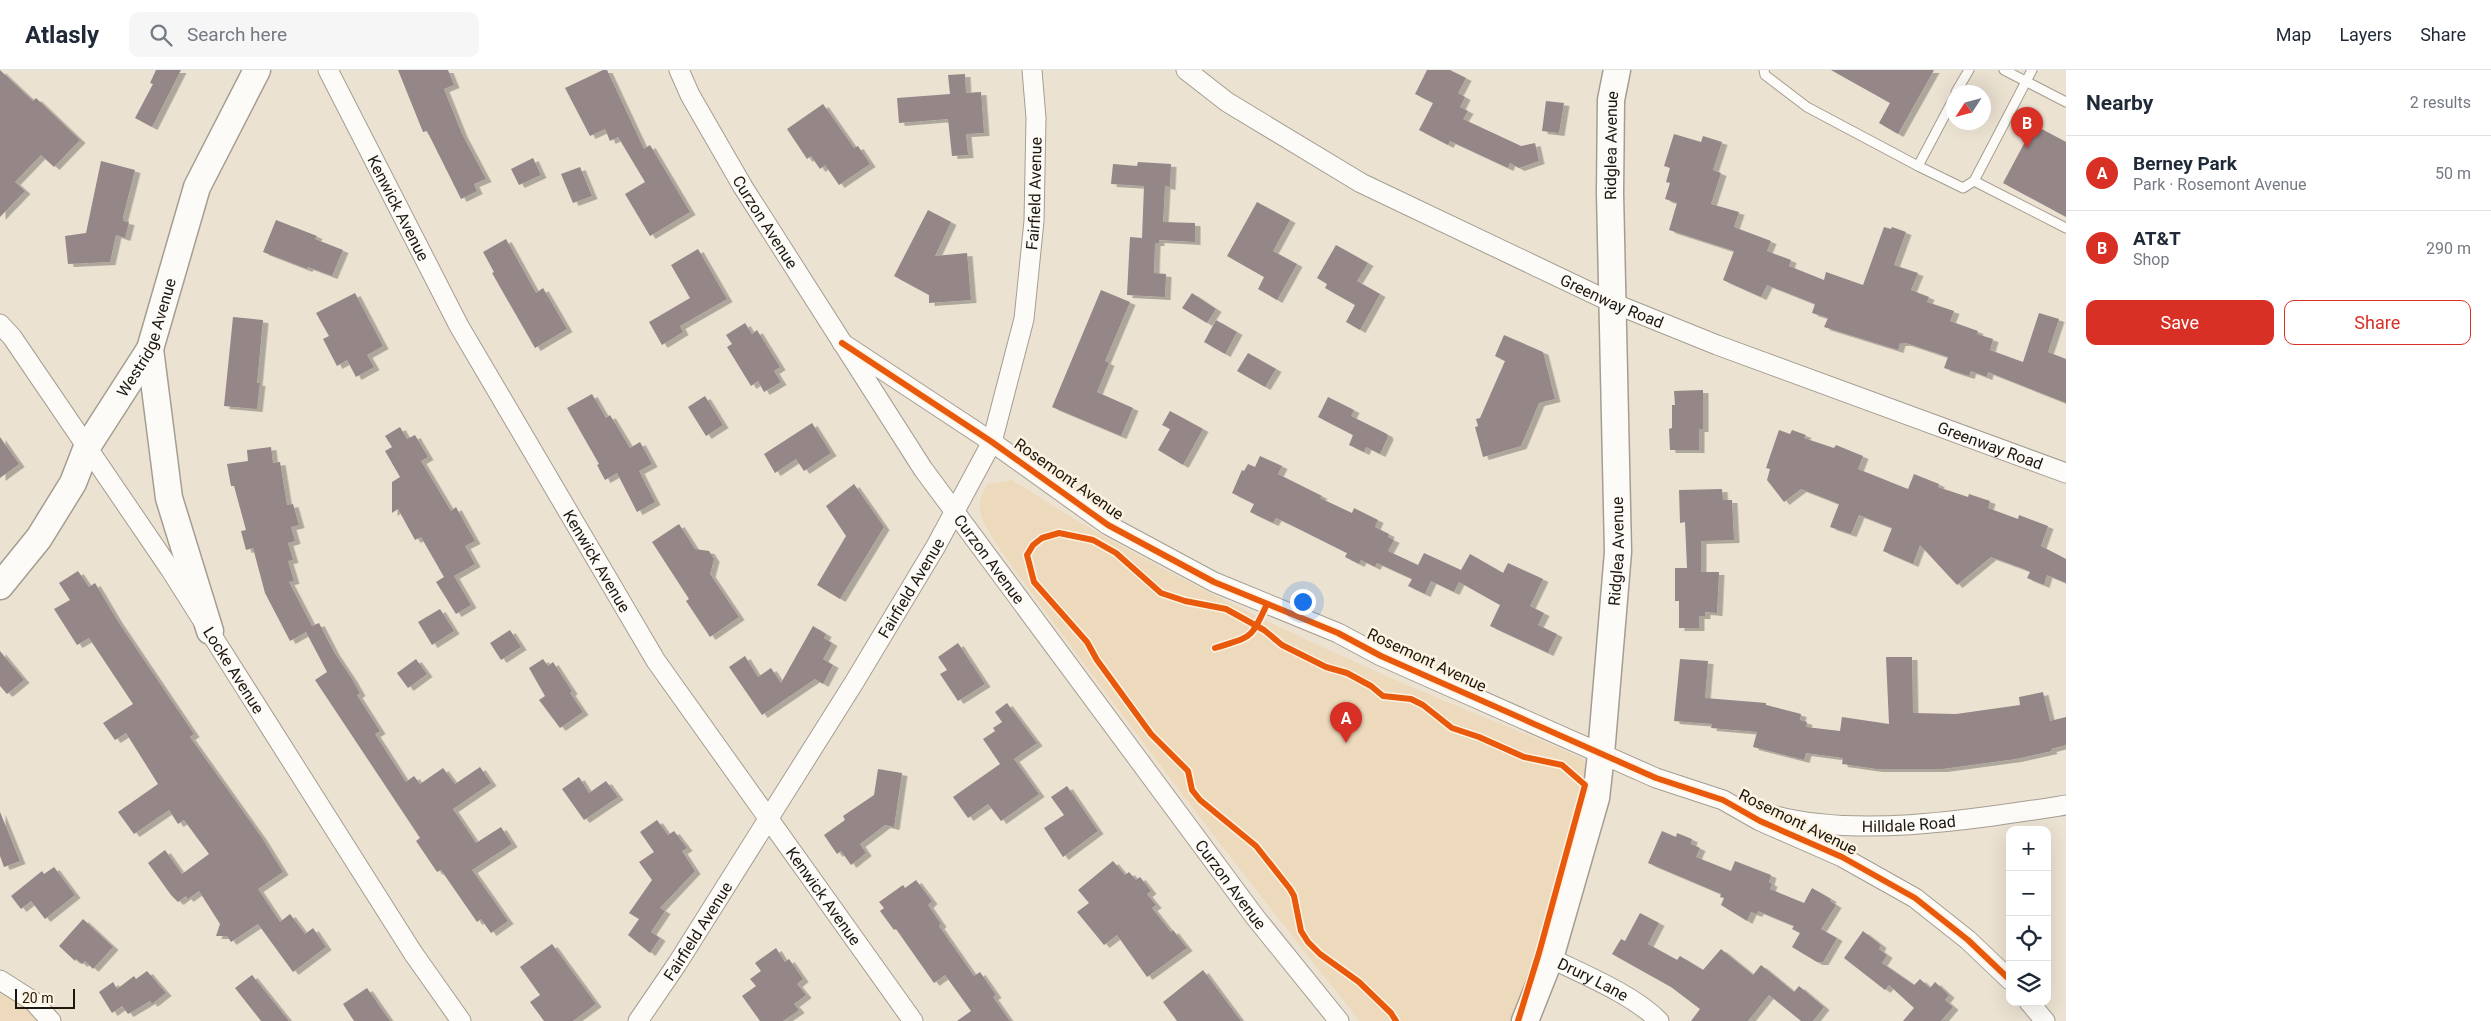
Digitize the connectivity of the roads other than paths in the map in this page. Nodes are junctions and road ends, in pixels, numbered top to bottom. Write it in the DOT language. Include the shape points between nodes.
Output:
graph roads {
  1 [pos="257,70"];
  2 [pos="328,70"];
  3 [pos="679,70"];
  4 [pos="1032,70"];
  5 [pos="1186,70"];
  6 [pos="1617,70"];
  7 [pos="1969,70"];
  8 [pos="2004,70"];
  9 [pos="2032,70"];
  10 [pos="1764,72"];
  11 [pos="2027,83"];
  12 [pos="1960,85"];
  13 [pos="2066,102"];
  14 [pos="1946,113"];
  15 [pos="1918,166"];
  16 [pos="1974,181"];
  17 [pos="2066,228"];
  18 [pos="1613,303"];
  19 [pos="0,324"];
  20 [pos="842,342"];
  21 [pos="150,349"];
  22 [pos="992,442"];
  23 [pos="87,447"];
  24 [pos="2066,473"];
  25 [pos="955,511"];
  26 [pos="0,586"];
  27 [pos="210,631"];
  28 [pos="1600,754"];
  29 [pos="1723,800"];
  30 [pos="2066,805"];
  31 [pos="768,818"];
  32 [pos="1550,958"];
  33 [pos="2006,976"];
  34 [pos="0,980"];
  35 [pos="2032,1006"];
  36 [pos="51,1021"];
  37 [pos="460,1021"];
  38 [pos="638,1021"];
  39 [pos="913,1021"];
  40 [pos="1339,1021"];
  41 [pos="1525,1021"];
  42 [pos="1659,1021"];
  43 [pos="2045,1021"];
  1 -- 21 [label="street, Westridge Avenue" via="197,186"];
  2 -- 31 [label="street, Kenwick Avenue" via="459,326 646,644"];
  3 -- 20 [label="street, Curzon Avenue" via="743,187"];
  4 -- 22 [label="street, Fairfield Avenue" via="1036,118 1034,221 1025,310"];
  5 -- 18 [label="street, Greenway Road" via="1227,102 1361,183"];
  6 -- 18 [label="street, Ridglea Avenue" via="1612,100 1610,193"];
  7 -- 12 [label="lane"];
  8 -- 11 [label="lane"];
  9 -- 11 [label="lane"];
  10 -- 15 [label="lane" via="1807,107"];
  11 -- 13 [label="lane"];
  11 -- 16 [label="lane"];
  14 -- 15 [label="lane"];
  15 -- 16 [label="lane" via="1963,188"];
  16 -- 17 [label="lane"];
  18 -- 24 [label="street, Greenway Road" via="1717,345"];
  18 -- 28 [label="street, Ridglea Avenue" via="1618,552"];
  19 -- 23 [label="street, Locke Avenue"];
  20 -- 22 [label="street, Rosemont Avenue"];
  20 -- 25 [label="street, Curzon Avenue" via="923,469"];
  21 -- 23 [label="street, Westridge Avenue"];
  21 -- 27 [label="street" via="169,498"];
  22 -- 25 [label="street, Fairfield Avenue"];
  22 -- 28 [label="street, Rosemont Avenue" via="1108,525 1214,582 1338,633 1381,656"];
  23 -- 26 [label="street, Westridge Avenue" via="73,483 39,538"];
  23 -- 27 [label="street, Locke Avenue"];
  25 -- 31 [label="street, Fairfield Avenue" via="855,681"];
  25 -- 40 [label="street, Curzon Avenue" via="1255,917"];
  27 -- 37 [label="street, Locke Avenue" via="413,953"];
  28 -- 29 [label="street, Rosemont Avenue" via="1656,778"];
  28 -- 32 [label="street, Ridglea Avenue" via="1596,798"];
  29 -- 30 [label="street, Hilldale Road" via="1782,819 1875,826 1979,819"];
  29 -- 33 [label="street, Rosemont Avenue" via="1760,821 1842,857 1915,898 1968,940"];
  31 -- 38 [label="street, Fairfield Avenue"];
  31 -- 39 [label="street, Kenwick Avenue"];
  32 -- 41 [label="street, Ridglea Avenue"];
  32 -- 42 [label="street, Drury Lane" via="1590,977 1650,1012"];
  34 -- 36 [label="street" via="33,1001"];
  35 -- 43 [label="street"];
}
